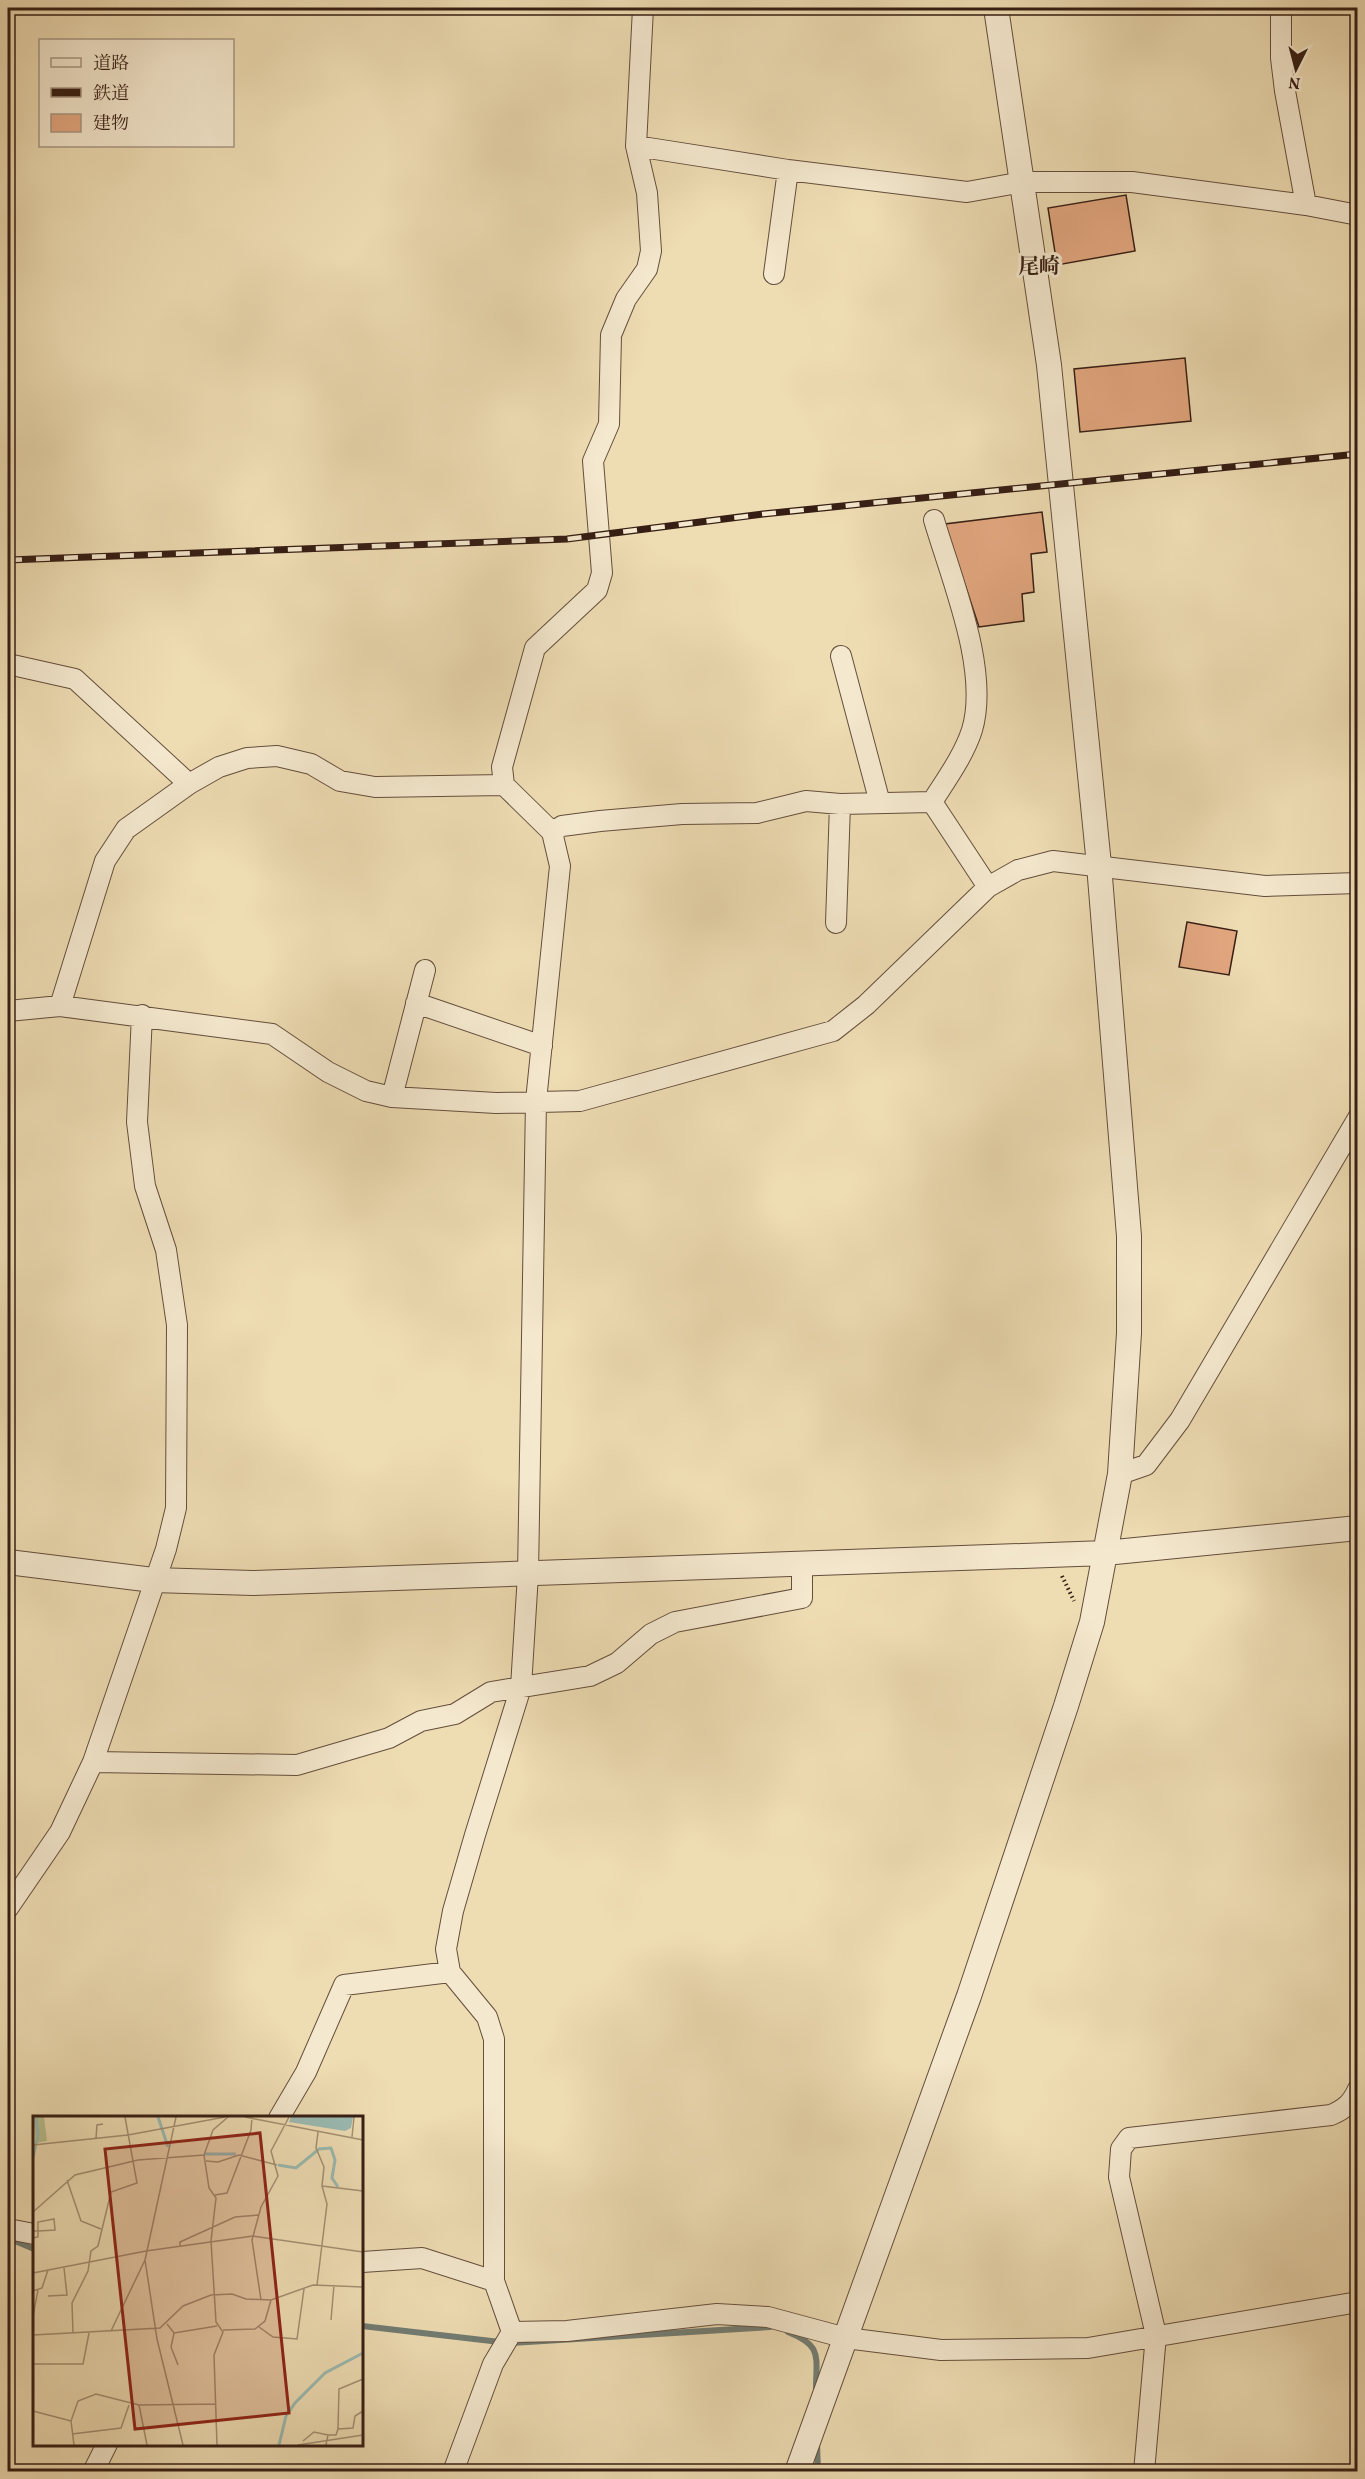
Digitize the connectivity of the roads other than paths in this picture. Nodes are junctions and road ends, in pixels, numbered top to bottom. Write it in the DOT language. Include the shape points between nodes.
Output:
graph roads {
  1 [pos="644,8"];
  2 [pos="996,8"];
  3 [pos="1281,8"];
  4 [pos="636,146"];
  5 [pos="788,170"];
  6 [pos="1023,182"];
  7 [pos="1306,205"];
  8 [pos="1358,215"];
  9 [pos="774,274"];
  10 [pos="934,520"];
  11 [pos="841,656"];
  12 [pos="8,664"];
  13 [pos="189,783"];
  14 [pos="504,785"];
  15 [pos="932,802"];
  16 [pos="880,803"];
  17 [pos="840,804"];
  18 [pos="552,832"];
  19 [pos="1099,865"];
  20 [pos="1358,883"];
  21 [pos="988,887"];
  22 [pos="836,923"];
  23 [pos="425,970"];
  24 [pos="416,1003"];
  25 [pos="60,1006"];
  26 [pos="8,1011"];
  27 [pos="142,1016"];
  28 [pos="542,1046"];
  29 [pos="392,1096"];
  30 [pos="536,1101"];
  31 [pos="1358,1118"];
  32 [pos="1120,1474"];
  33 [pos="1358,1528"];
  34 [pos="1105,1553"];
  35 [pos="8,1562"];
  36 [pos="802,1564"];
  37 [pos="528,1574"];
  38 [pos="153,1580"];
  39 [pos="521,1687"];
  40 [pos="93,1762"];
  41 [pos="8,1908"];
  42 [pos="450,1972"];
  43 [pos="1358,2089"];
  44 [pos="280,2116"];
  45 [pos="8,2229"];
  46 [pos="33,2234"];
  47 [pos="363,2262"];
  48 [pos="494,2281"];
  49 [pos="1358,2302"];
  50 [pos="512,2332"];
  51 [pos="1156,2335"];
  52 [pos="846,2338"];
  53 [pos="106,2446"];
  54 [pos="93,2472"];
  55 [pos="453,2472"];
  56 [pos="797,2472"];
  57 [pos="1144,2472"];
  1 -- 4 [label="street"];
  2 -- 6 [label="street"];
  3 -- 7 [label="street" via="1285,91"];
  4 -- 5 [label="street"];
  4 -- 14 [label="street" via="647,193 651,251 647,269 626,299 611,335 609,424 593,461 602,573 597,590 535,648 502,768"];
  5 -- 6 [label="street" via="967,192"];
  5 -- 9 [label="street"];
  6 -- 7 [label="street" via="1132,182"];
  6 -- 19 [label="street" via="1051,377"];
  7 -- 8 [label="street"];
  10 -- 15 [label="street" via="971,645 977,690 972,729"];
  11 -- 16 [label="street"];
  12 -- 13 [label="street" via="75,679"];
  13 -- 14 [label="street" via="247,758 277,756 310,764 340,781 375,788"];
  13 -- 25 [label="street" via="126,829 105,861"];
  14 -- 18 [label="street"];
  15 -- 16 [label="street"];
  15 -- 21 [label="street"];
  16 -- 17 [label="street"];
  17 -- 18 [label="street" via="806,801 757,813 600,820 562,826"];
  17 -- 22 [label="street"];
  18 -- 28 [label="street" via="560,866"];
  19 -- 20 [label="street" via="1265,886"];
  19 -- 21 [label="street" via="1053,861 1018,870"];
  19 -- 32 [label="street" via="1129,1236 1129,1333"];
  21 -- 30 [label="street" via="866,1005 833,1031 580,1101"];
  23 -- 24 [label="street"];
  24 -- 28 [label="street"];
  24 -- 29 [label="street"];
  25 -- 26 [label="street"];
  25 -- 27 [label="street"];
  27 -- 29 [label="street" via="272,1034 328,1072 366,1091"];
  27 -- 38 [label="street" via="137,1122 145,1186 166,1250 177,1325 176,1508"];
  28 -- 30 [label="street"];
  29 -- 30 [label="street" via="496,1103"];
  30 -- 37 [label="street"];
  31 -- 32 [label="street" via="1180,1420 1146,1465"];
  32 -- 34 [label="street"];
  33 -- 34 [label="street"];
  34 -- 36 [label="street"];
  34 -- 52 [label="street" via="1092,1622 1066,1706 969,1996"];
  35 -- 38 [label="street"];
  36 -- 37 [label="street"];
  36 -- 39 [label="street" via="802,1598 675,1622 651,1634 617,1663 590,1676"];
  37 -- 38 [label="street" via="253,1583"];
  37 -- 39 [label="street"];
  38 -- 40 [label="street"];
  39 -- 40 [label="street" via="491,1692 455,1714 422,1721 389,1738 297,1765"];
  39 -- 42 [label="street" via="453,1911 446,1949"];
  40 -- 41 [label="street" via="60,1832"];
  42 -- 44 [label="street" via="344,1985 306,2072"];
  42 -- 48 [label="street" via="487,2017 494,2039"];
  43 -- 51 [label="street" via="1343,2110 1331,2115 1129,2138 1121,2149 1119,2177"];
  45 -- 46 [label="street"];
  47 -- 48 [label="street" via="422,2258"];
  48 -- 50 [label="street"];
  49 -- 51 [label="street"];
  50 -- 52 [label="street" via="567,2331 717,2314 768,2317"];
  50 -- 55 [label="street" via="493,2364"];
  51 -- 52 [label="street" via="1088,2348 1032,2350 941,2350"];
  51 -- 57 [label="street"];
  52 -- 56 [label="street"];
  53 -- 54 [label="street"];
}
